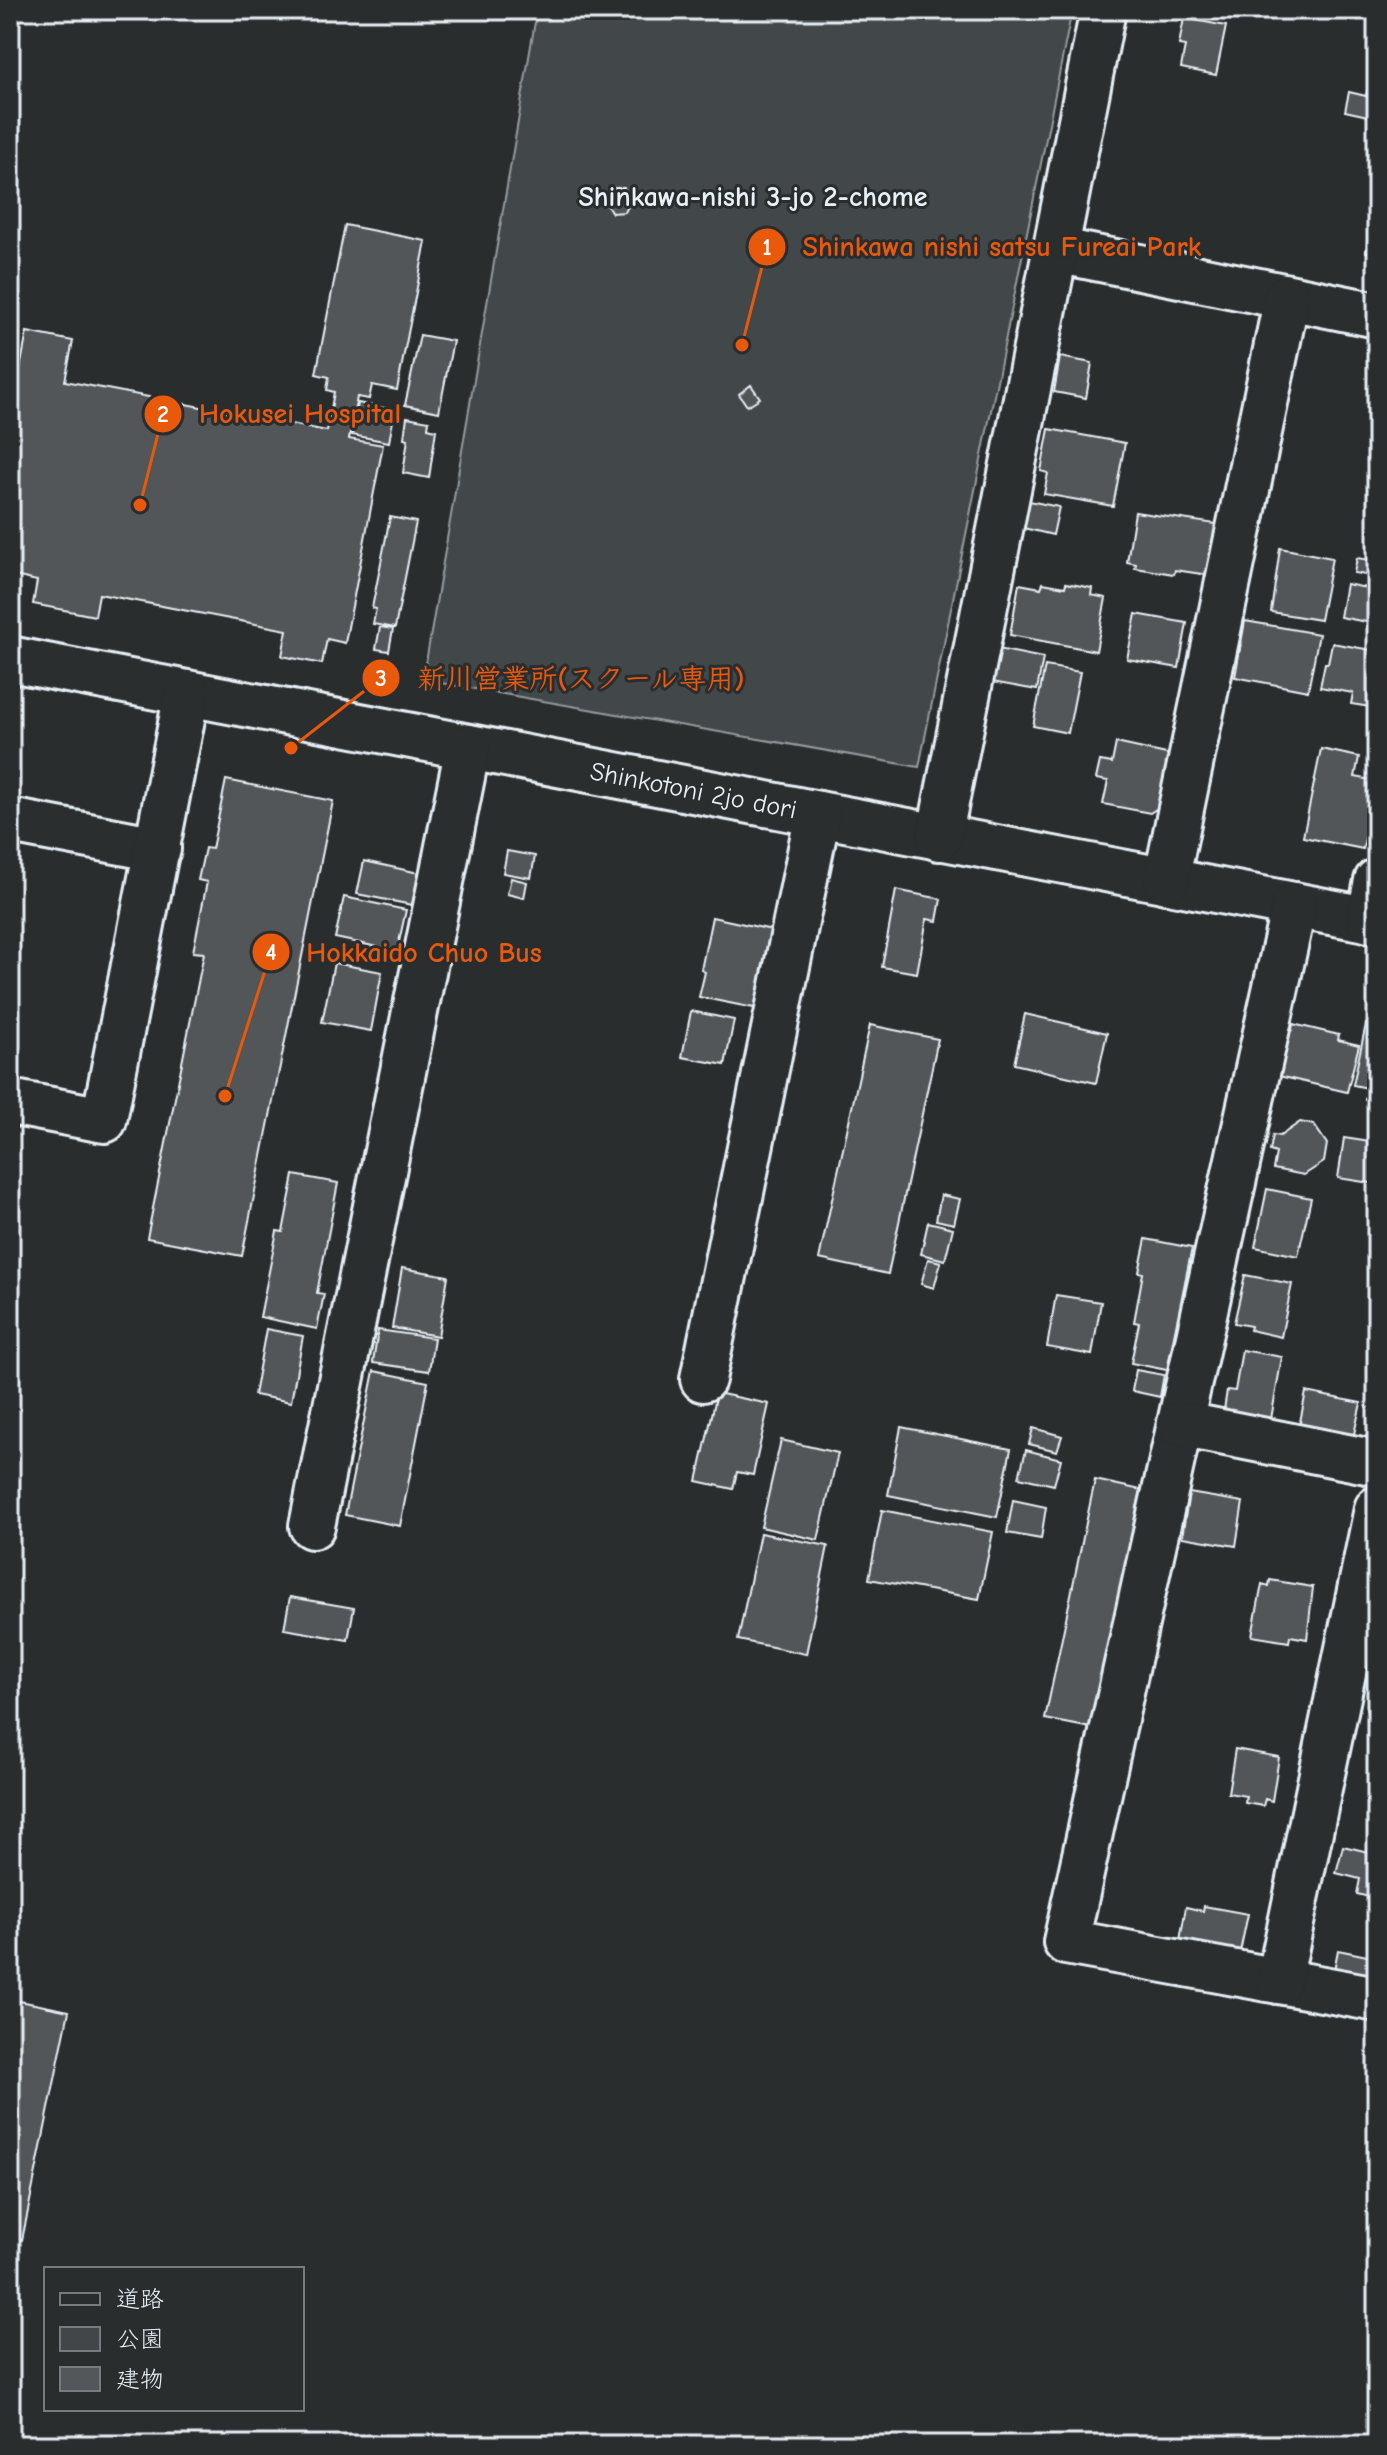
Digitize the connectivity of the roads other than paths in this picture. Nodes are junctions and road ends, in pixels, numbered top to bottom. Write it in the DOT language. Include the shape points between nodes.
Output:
graph roads {
  1 [pos="1103,10"];
  2 [pos="1056,250"];
  3 [pos="1287,297"];
  4 [pos="1377,315"];
  5 [pos="10,659"];
  6 [pos="187,693"];
  7 [pos="468,747"];
  8 [pos="818,814"];
  9 [pos="10,821"];
  10 [pos="939,838"];
  11 [pos="158,849"];
  12 [pos="1166,881"];
  13 [pos="1294,905"];
  14 [pos="1374,907"];
  15 [pos="10,1102"];
  16 [pos="703,1379"];
  17 [pos="1180,1424"];
  18 [pos="1377,1463"];
  19 [pos="1377,1509"];
  20 [pos="312,1526"];
  21 [pos="1279,1981"];
  22 [pos="1377,1999"];
  1 -- 2 [label="street"];
  2 -- 3 [label="street"];
  2 -- 10 [label="street"];
  3 -- 4 [label="street"];
  3 -- 12 [label="street"];
  5 -- 6 [label="street, Shinkotoni 2jo dori"];
  6 -- 7 [label="street, Shinkotoni 2jo dori"];
  6 -- 11 [label="street"];
  7 -- 8 [label="street, Shinkotoni 2jo dori"];
  7 -- 20 [label="street"];
  8 -- 10 [label="street, Shinkotoni 2jo dori"];
  8 -- 16 [label="street"];
  9 -- 11 [label="street"];
  10 -- 12 [label="street, Shinkotoni 2jo dori"];
  11 -- 15 [label="street" via="104,1120"];
  12 -- 13 [label="street, Shinkotoni 2jo dori"];
  13 -- 14 [label="street, Shinkotoni 2jo dori"];
  13 -- 17 [label="street"];
  17 -- 18 [label="street"];
  17 -- 21 [label="street" via="1066,1942"];
  19 -- 21 [label="street"];
  21 -- 22 [label="street"];
}
